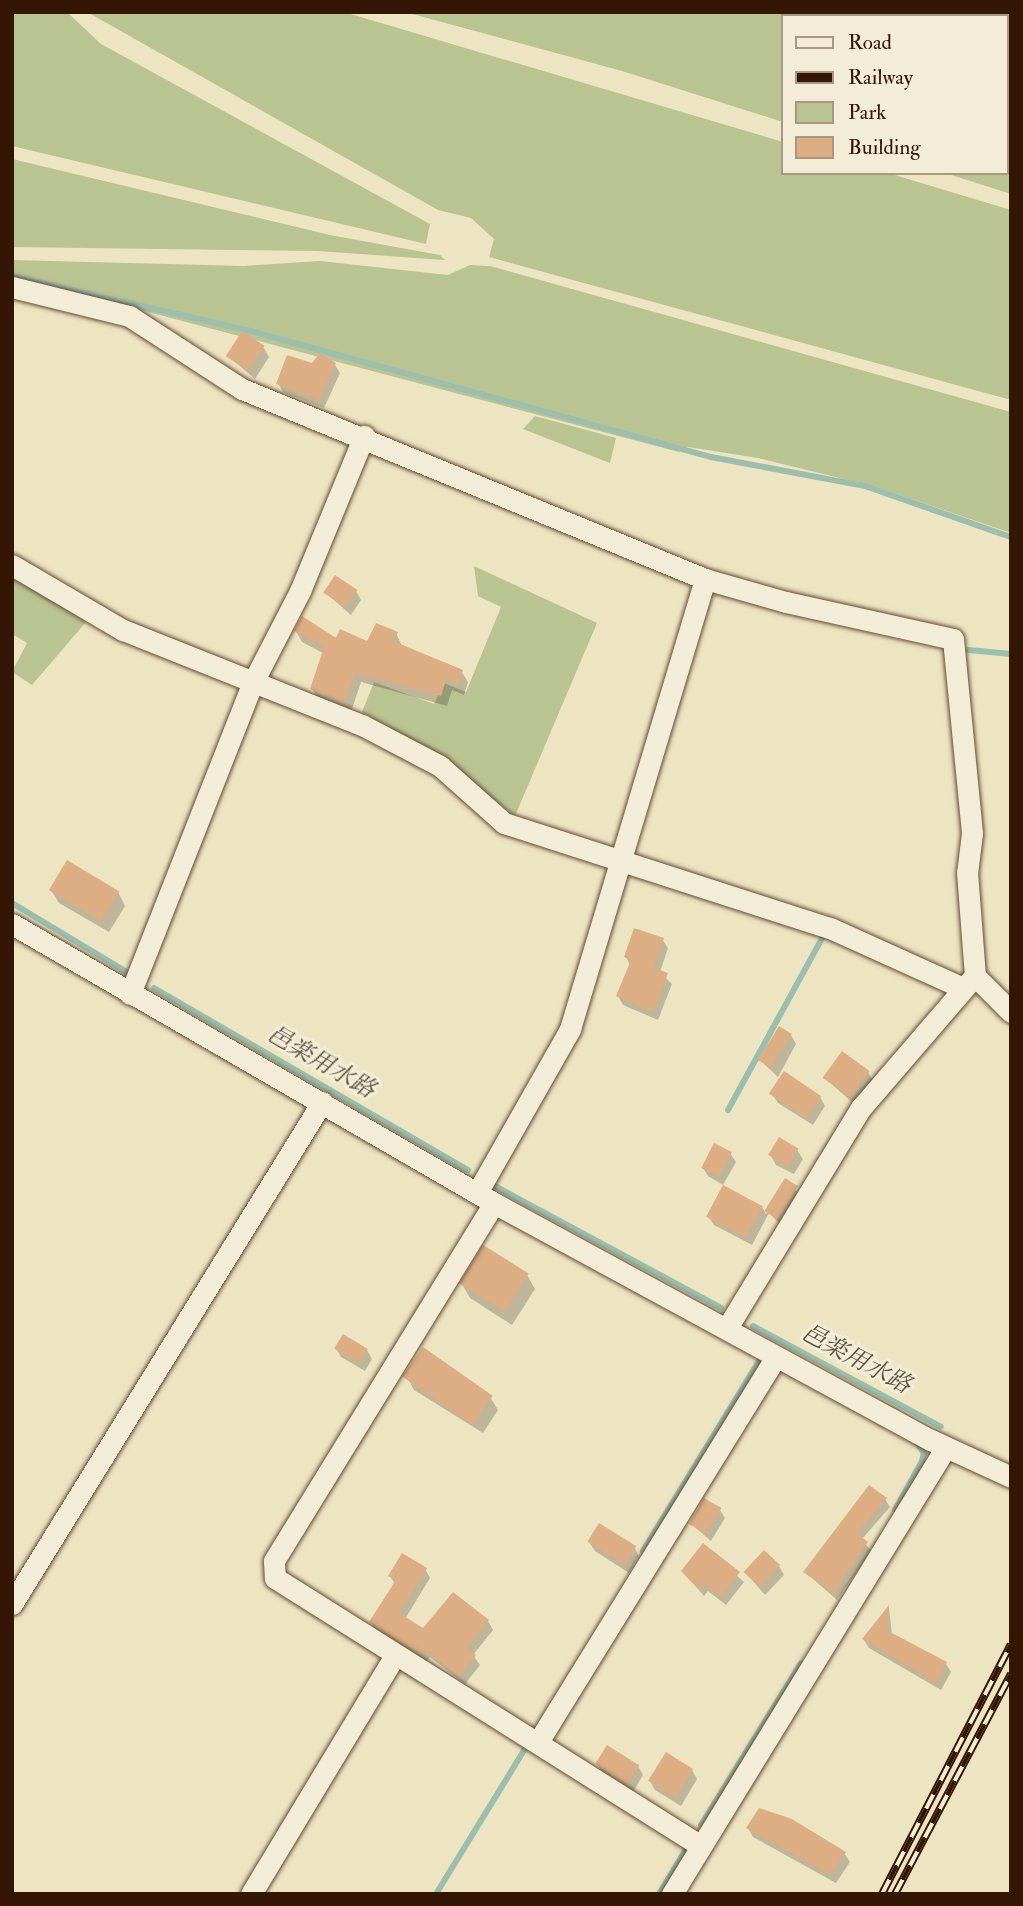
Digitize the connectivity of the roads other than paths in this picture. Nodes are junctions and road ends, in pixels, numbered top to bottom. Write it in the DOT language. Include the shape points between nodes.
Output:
graph roads {
  1 [pos="12,287"];
  2 [pos="364,436"];
  3 [pos="12,565"];
  4 [pos="705,579"];
  5 [pos="252,684"];
  6 [pos="620,858"];
  7 [pos="12,924"];
  8 [pos="969,982"];
  9 [pos="130,994"];
  10 [pos="1011,1012"];
  11 [pos="322,1102"];
  12 [pos="486,1198"];
  13 [pos="727,1328"];
  14 [pos="776,1356"];
  15 [pos="946,1447"];
  16 [pos="1011,1477"];
  17 [pos="12,1604"];
  18 [pos="395,1655"];
  19 [pos="538,1742"];
  20 [pos="701,1846"];
  21 [pos="251,1894"];
  22 [pos="672,1894"];
  1 -- 2 [label="street" via="129,316 242,389"];
  2 -- 4 [label="street"];
  2 -- 5 [label="street" via="300,591"];
  3 -- 5 [label="street" via="123,629"];
  4 -- 6 [label="street"];
  4 -- 8 [label="street" via="953,639 972,833 967,872"];
  5 -- 6 [label="street" via="362,724 440,766 504,824"];
  5 -- 9 [label="street"];
  6 -- 8 [label="street" via="830,928"];
  6 -- 12 [label="street" via="570,1029"];
  7 -- 9 [label="street"];
  8 -- 10 [label="street"];
  8 -- 13 [label="street" via="861,1108"];
  9 -- 11 [label="street"];
  11 -- 12 [label="street"];
  11 -- 17 [label="street"];
  12 -- 13 [label="street"];
  12 -- 18 [label="street" via="272,1571 280,1583"];
  13 -- 14 [label="street"];
  14 -- 15 [label="street"];
  14 -- 19 [label="street"];
  15 -- 16 [label="street"];
  15 -- 20 [label="street"];
  18 -- 19 [label="street"];
  18 -- 21 [label="street"];
  19 -- 20 [label="street"];
  20 -- 22 [label="street"];
}
